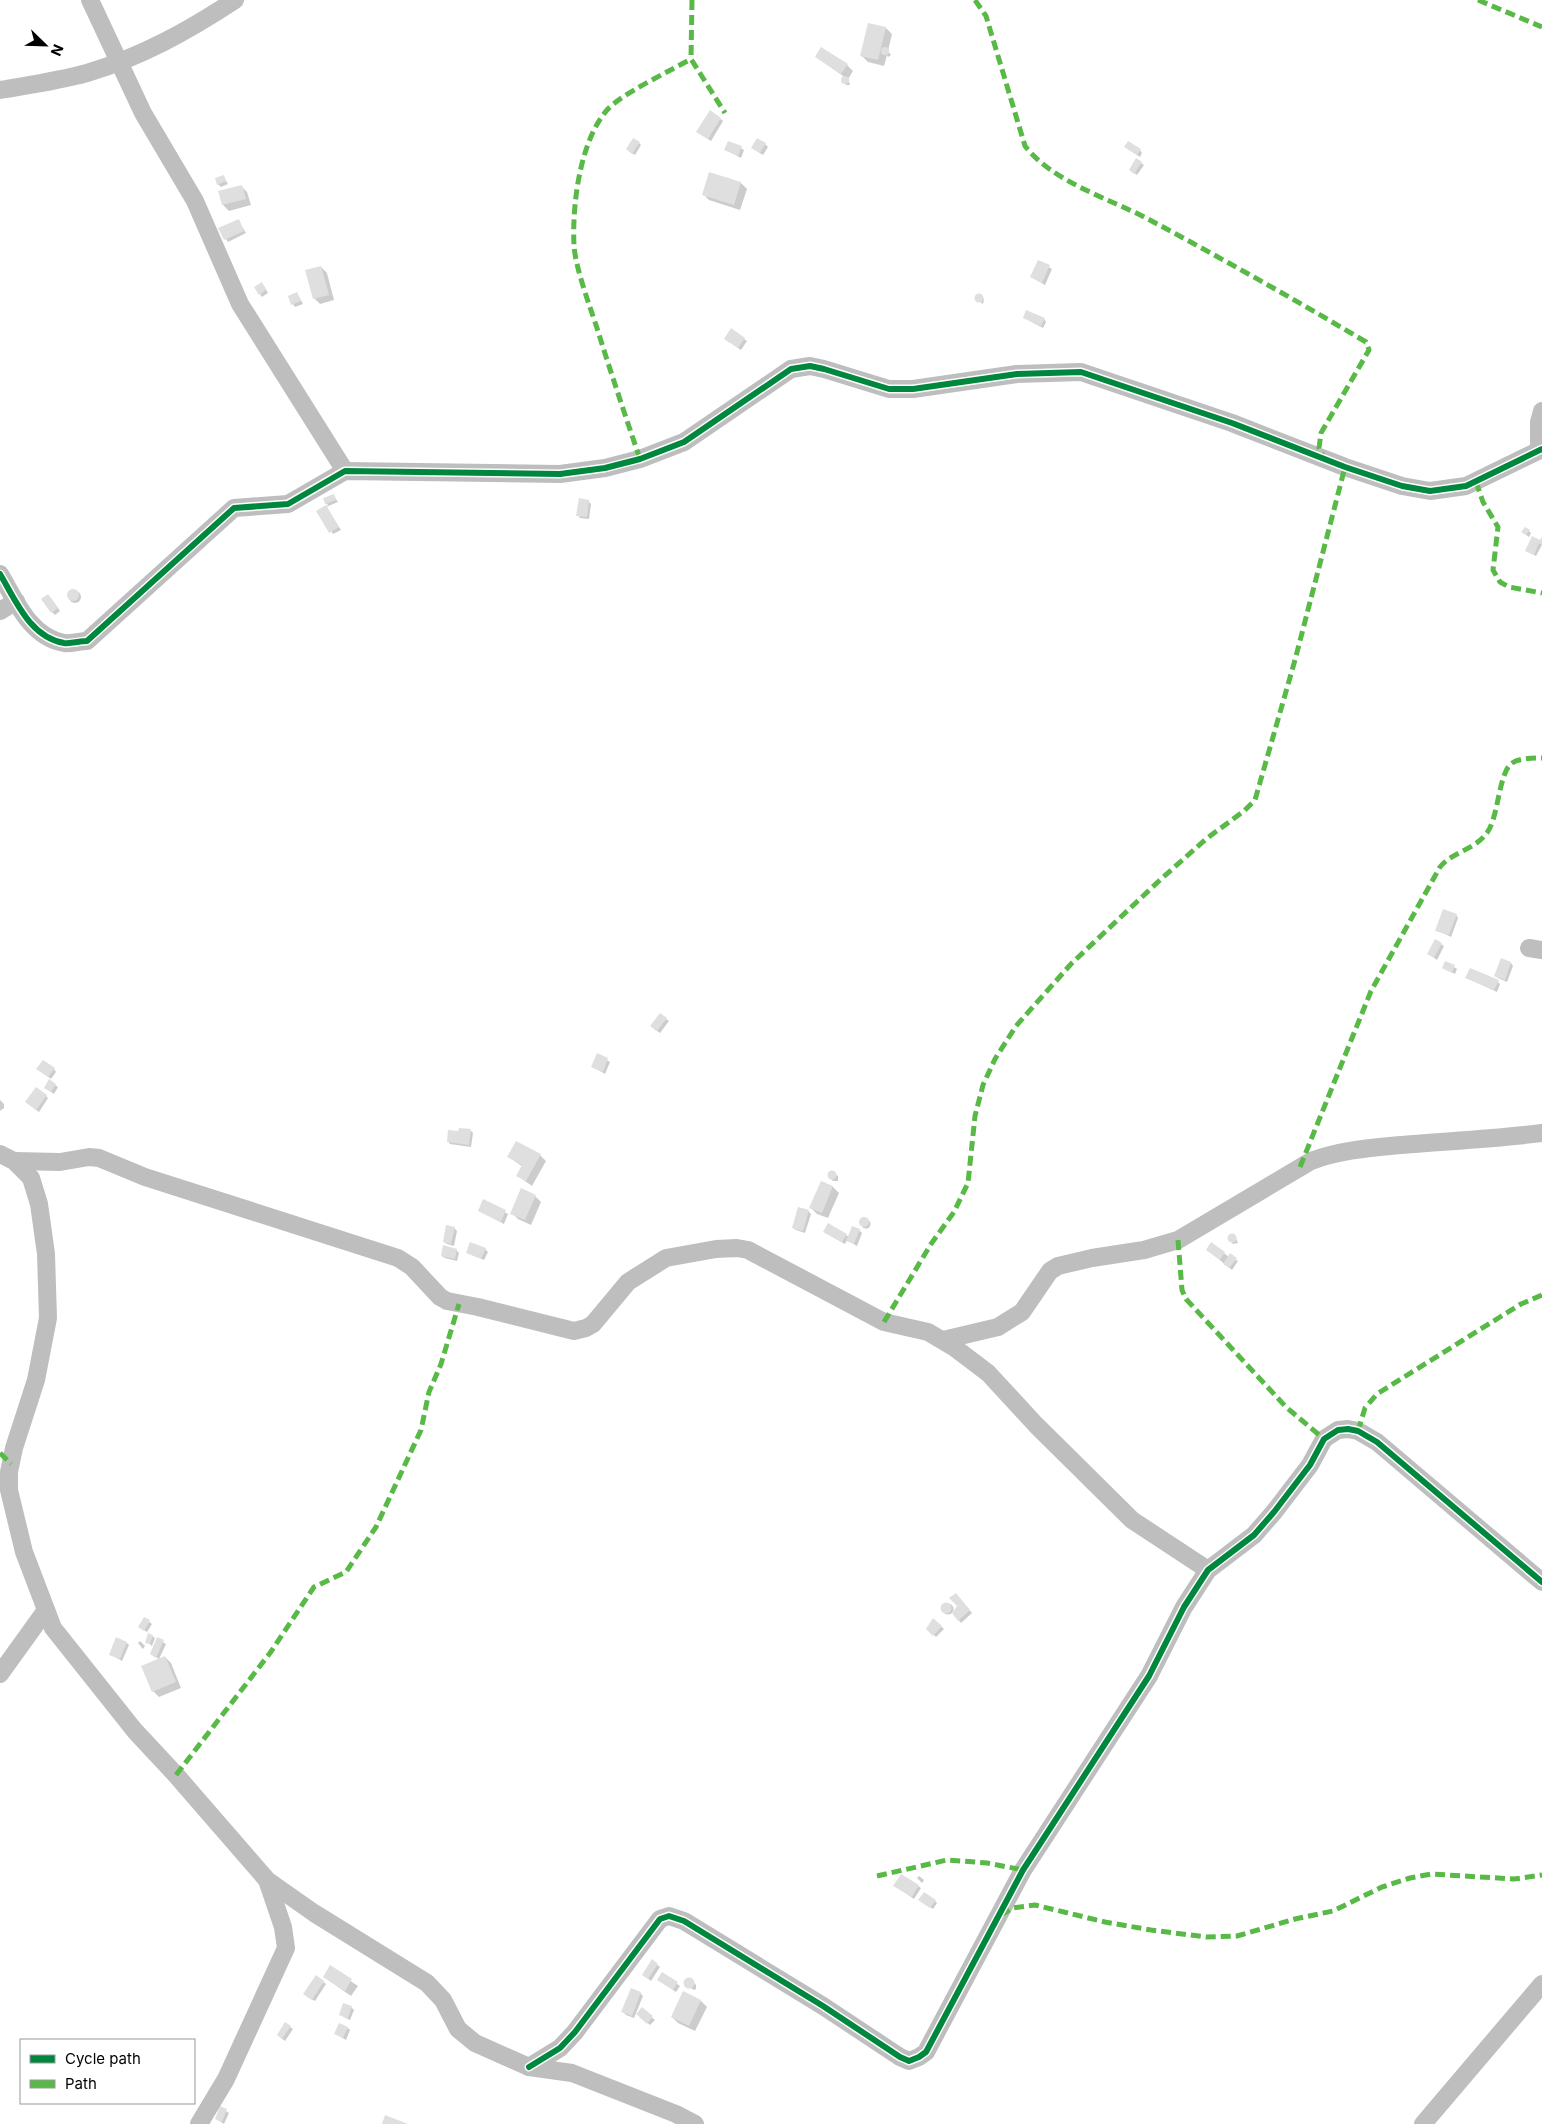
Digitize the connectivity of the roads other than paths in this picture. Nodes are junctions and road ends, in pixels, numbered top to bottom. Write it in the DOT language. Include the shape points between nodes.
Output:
graph roads {
  1 [pos="90,0"];
  2 [pos="235,0"];
  3 [pos="119,62"];
  4 [pos="0,90"];
  5 [pos="1542,411"];
  6 [pos="1541,450"];
  7 [pos="345,471"];
  8 [pos="0,574"];
  9 [pos="16,601"];
  10 [pos="0,611"];
  11 [pos="1542,1133"];
  12 [pos="7,1157"];
  13 [pos="943,1340"];
  14 [pos="1208,1570"];
  15 [pos="1542,1582"];
  16 [pos="46,1610"];
  17 [pos="0,1674"];
  18 [pos="267,1880"];
  19 [pos="1542,1984"];
  20 [pos="529,2067"];
  21 [pos="199,2124"];
  22 [pos="695,2124"];
  23 [pos="1423,2124"];
  1 -- 3 [label="street"];
  2 -- 3 [label="street" via="193,27"];
  3 -- 4 [label="street" via="59,80"];
  3 -- 7 [label="street" via="143,113 194,201 240,304"];
  5 -- 6 [label="street" via="1539,422"];
  6 -- 7 [label="street" via="1466,486 1430,491 1402,486 1345,467 1232,423 1081,372 1017,374 913,389 888,389 810,366 791,369 684,442 605,468 560,474"];
  7 -- 9 [label="street" via="288,504 234,508 87,640 66,643 46,638 26,618"];
  8 -- 9 [label="street"];
  9 -- 10 [label="street"];
  11 -- 13 [label="street" via="1375,1147 1311,1160 1178,1240 1144,1250 1058,1266 1050,1271 1022,1312 998,1327"];
  12 -- 13 [label="street" via="60,1162 99,1158 145,1177 398,1258 448,1301 574,1331 593,1324 628,1282 666,1258 737,1248 748,1250 884,1322 928,1332"];
  12 -- 16 [label="street" via="31,1178 39,1204 46,1254 48,1318 36,1380 9,1472 24,1552"];
  13 -- 14 [label="street" via="988,1373 1132,1520"];
  14 -- 15 [label="street" via="1254,1535 1310,1465 1324,1440 1338,1430 1348,1429 1358,1430 1377,1442"];
  14 -- 20 [label="street" via="1184,1607 1144,1684 1023,1870 926,2052 919,2058 908,2061 900,2057 684,1921 669,1916 660,1919 575,2032 560,2048"];
  16 -- 17 [label="street"];
  16 -- 18 [label="street" via="53,1628 135,1731"];
  18 -- 20 [label="street" via="427,1983 443,2000 458,2029 475,2043"];
  18 -- 21 [label="street" via="283,1927 286,1948 226,2079"];
  19 -- 23 [label="street"];
  20 -- 22 [label="street" via="572,2073"];
}
